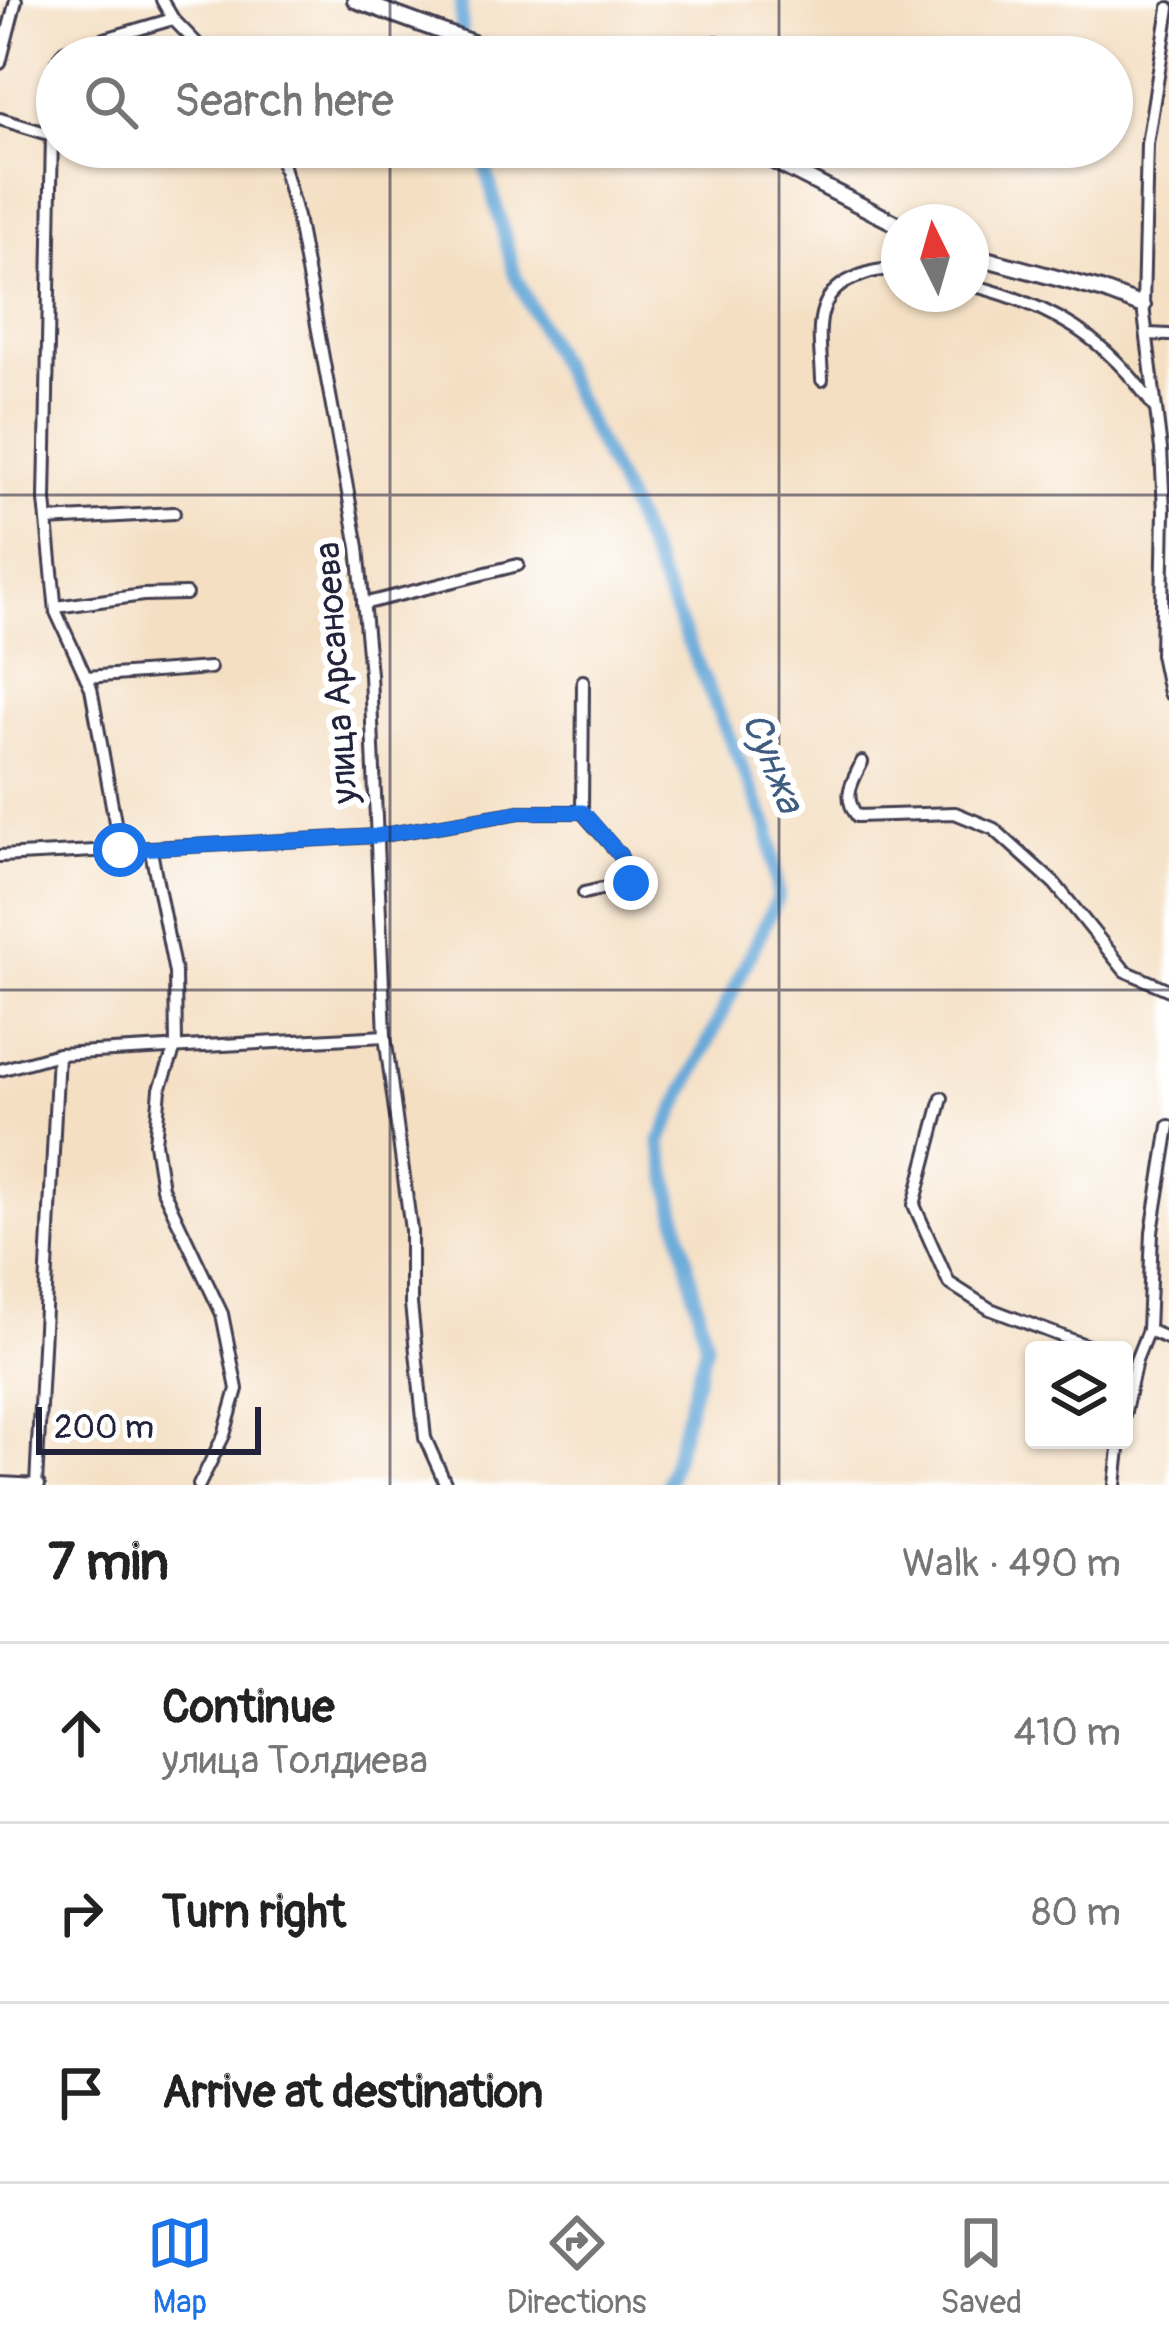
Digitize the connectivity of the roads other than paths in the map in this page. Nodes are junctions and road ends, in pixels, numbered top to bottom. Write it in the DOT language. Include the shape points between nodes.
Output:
graph roads {
  1 [pos="16,0"];
  2 [pos="355,0"];
  3 [pos="169,6"];
  4 [pos="1169,8"];
  5 [pos="99,36"];
  6 [pos="193,36"];
  7 [pos="453,36"];
  8 [pos="1166,48"];
  9 [pos="0,63"];
  10 [pos="0,118"];
  11 [pos="36,130"];
  12 [pos="52,168"];
  13 [pos="283,168"];
  14 [pos="787,168"];
  15 [pos="881,216"];
  16 [pos="989,260"];
  17 [pos="881,268"];
  18 [pos="989,291"];
  19 [pos="1143,306"];
  20 [pos="1148,334"];
  21 [pos="1169,335"];
  22 [pos="822,380"];
  23 [pos="1156,410"];
  24 [pos="174,513"];
  25 [pos="47,520"];
  26 [pos="518,565"];
  27 [pos="1166,567"];
  28 [pos="186,594"];
  29 [pos="363,604"];
  30 [pos="56,607"];
  31 [pos="211,668"];
  32 [pos="86,677"];
  33 [pos="584,681"];
  34 [pos="1169,693"];
  35 [pos="862,762"];
  36 [pos="583,812"];
  37 [pos="376,836"];
  38 [pos="120,850"];
  39 [pos="151,851"];
  40 [pos="0,856"];
  41 [pos="584,893"];
  42 [pos="1169,990"];
  43 [pos="385,1036"];
  44 [pos="176,1045"];
  45 [pos="58,1054"];
  46 [pos="0,1070"];
  47 [pos="942,1098"];
  48 [pos="1169,1126"];
  49 [pos="1148,1330"];
  50 [pos="1169,1339"];
  51 [pos="1074,1341"];
  52 [pos="1133,1354"];
  53 [pos="1119,1449"];
  54 [pos="0,1483"];
  55 [pos="38,1485"];
  56 [pos="199,1485"];
  57 [pos="446,1485"];
  58 [pos="1114,1485"];
  1 -- 9 [label="street"];
  2 -- 7 [label="main road"];
  3 -- 5 [label="street"];
  3 -- 6 [label="street"];
  4 -- 8 [label="street"];
  8 -- 19 [label="street" via="1147,144"];
  10 -- 11 [label="street"];
  12 -- 25 [label="street"];
  13 -- 29 [label="street, улица Арсаноева"];
  14 -- 15 [label="main road"];
  16 -- 19 [label="main road"];
  17 -- 22 [label="street" via="827,296"];
  18 -- 23 [label="street" via="1084,330"];
  19 -- 20 [label="street"];
  20 -- 21 [label="street"];
  20 -- 23 [label="street"];
  23 -- 27 [label="street"];
  24 -- 25 [label="street"];
  25 -- 30 [label="street"];
  26 -- 29 [label="street"];
  27 -- 34 [label="street" via="1161,654"];
  28 -- 30 [label="street"];
  29 -- 37 [label="street, улица Арсаноева"];
  30 -- 32 [label="street"];
  31 -- 32 [label="street"];
  32 -- 38 [label="street"];
  33 -- 36 [label="street"];
  35 -- 42 [label="street" via="848,793 857,816 955,813 994,829 1055,884 1125,970"];
  36 -- 37 [label="street" via="520,812"];
  36 -- 41 [label="street" via="620,855 631,883"];
  37 -- 39 [label="street"];
  37 -- 43 [label="street, улица Арсаноева"];
  38 -- 39 [label="street"];
  38 -- 40 [label="street"];
  39 -- 44 [label="street" via="175,973"];
  43 -- 44 [label="street"];
  43 -- 57 [label="street, улица Арсаноева" via="411,1230 425,1438"];
  44 -- 45 [label="street"];
  44 -- 56 [label="street" via="154,1143 162,1187 222,1314 237,1389"];
  45 -- 46 [label="street"];
  45 -- 55 [label="street"];
  47 -- 51 [label="street" via="914,1204 949,1283 990,1309"];
  48 -- 49 [label="street" via="1152,1232"];
  49 -- 50 [label="street"];
  49 -- 52 [label="street"];
  53 -- 58 [label="street"];
  54 -- 55 [label="street"];
}
